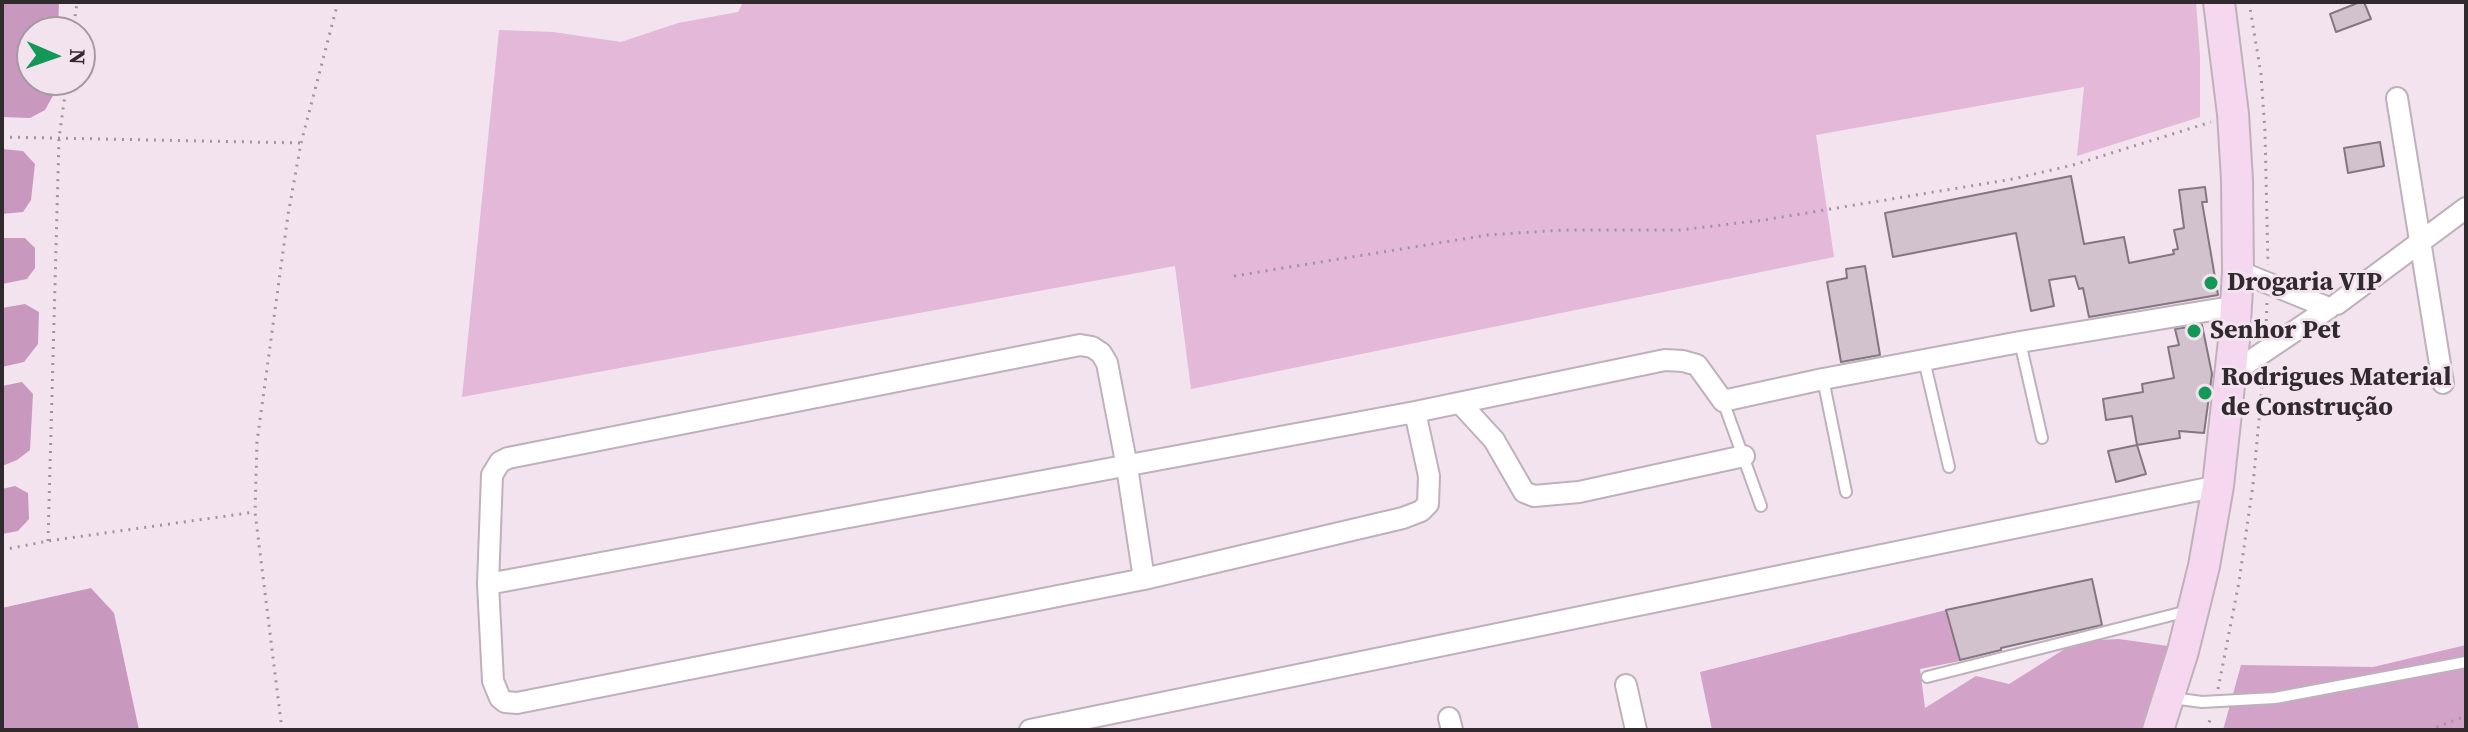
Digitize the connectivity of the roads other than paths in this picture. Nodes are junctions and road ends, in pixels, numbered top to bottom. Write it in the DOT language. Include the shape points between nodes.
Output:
graph roads {
  1 [pos="2219,2"];
  2 [pos="2397,98"];
  3 [pos="2466,208"];
  4 [pos="2420,242"];
  5 [pos="2238,271"];
  6 [pos="2237,306"];
  7 [pos="2333,306"];
  8 [pos="2020,342"];
  9 [pos="1924,360"];
  10 [pos="2231,374"];
  11 [pos="1823,379"];
  12 [pos="2443,383"];
  13 [pos="1723,401"];
  14 [pos="1460,403"];
  15 [pos="1415,412"];
  16 [pos="2042,438"];
  17 [pos="1744,456"];
  18 [pos="1127,467"];
  19 [pos="1949,467"];
  20 [pos="2218,486"];
  21 [pos="1846,492"];
  22 [pos="1761,506"];
  23 [pos="1144,579"];
  24 [pos="488,584"];
  25 [pos="2193,610"];
  26 [pos="2466,662"];
  27 [pos="1927,677"];
  28 [pos="1626,685"];
  29 [pos="2167,697"];
  30 [pos="1030,730"];
  31 [pos="1636,730"];
  32 [pos="2158,730"];
  1 -- 5 [label="main road" via="2233,114"];
  2 -- 4 [label="street"];
  3 -- 4 [label="street"];
  4 -- 7 [label="street"];
  4 -- 12 [label="street"];
  5 -- 6 [label="main road"];
  5 -- 7 [label="street"];
  6 -- 8 [label="street"];
  6 -- 10 [label="main road"];
  7 -- 10 [label="street"];
  8 -- 9 [label="street"];
  8 -- 16 [label="lane"];
  9 -- 11 [label="street"];
  9 -- 19 [label="lane"];
  10 -- 20 [label="main road"];
  11 -- 13 [label="street"];
  11 -- 21 [label="lane"];
  13 -- 14 [label="street" via="1697,365 1665,360"];
  13 -- 17 [label="lane"];
  14 -- 15 [label="street"];
  14 -- 17 [label="street" via="1494,440 1524,492 1534,496 1594,489"];
  15 -- 18 [label="street"];
  15 -- 23 [label="street" via="1429,476 1428,504 1421,511"];
  17 -- 22 [label="lane"];
  18 -- 23 [label="street"];
  18 -- 24 [label="street"];
  18 -- 24 [label="street" via="1107,363 1092,347 1067,346 508,458 492,475"];
  20 -- 25 [label="main road"];
  20 -- 30 [label="street"];
  23 -- 24 [label="street" via="511,703 500,698 493,681"];
  25 -- 27 [label="lane"];
  25 -- 29 [label="main road"];
  26 -- 29 [label="lane" via="2275,698 2202,702"];
  28 -- 31 [label="street"];
  29 -- 32 [label="main road"];
}
